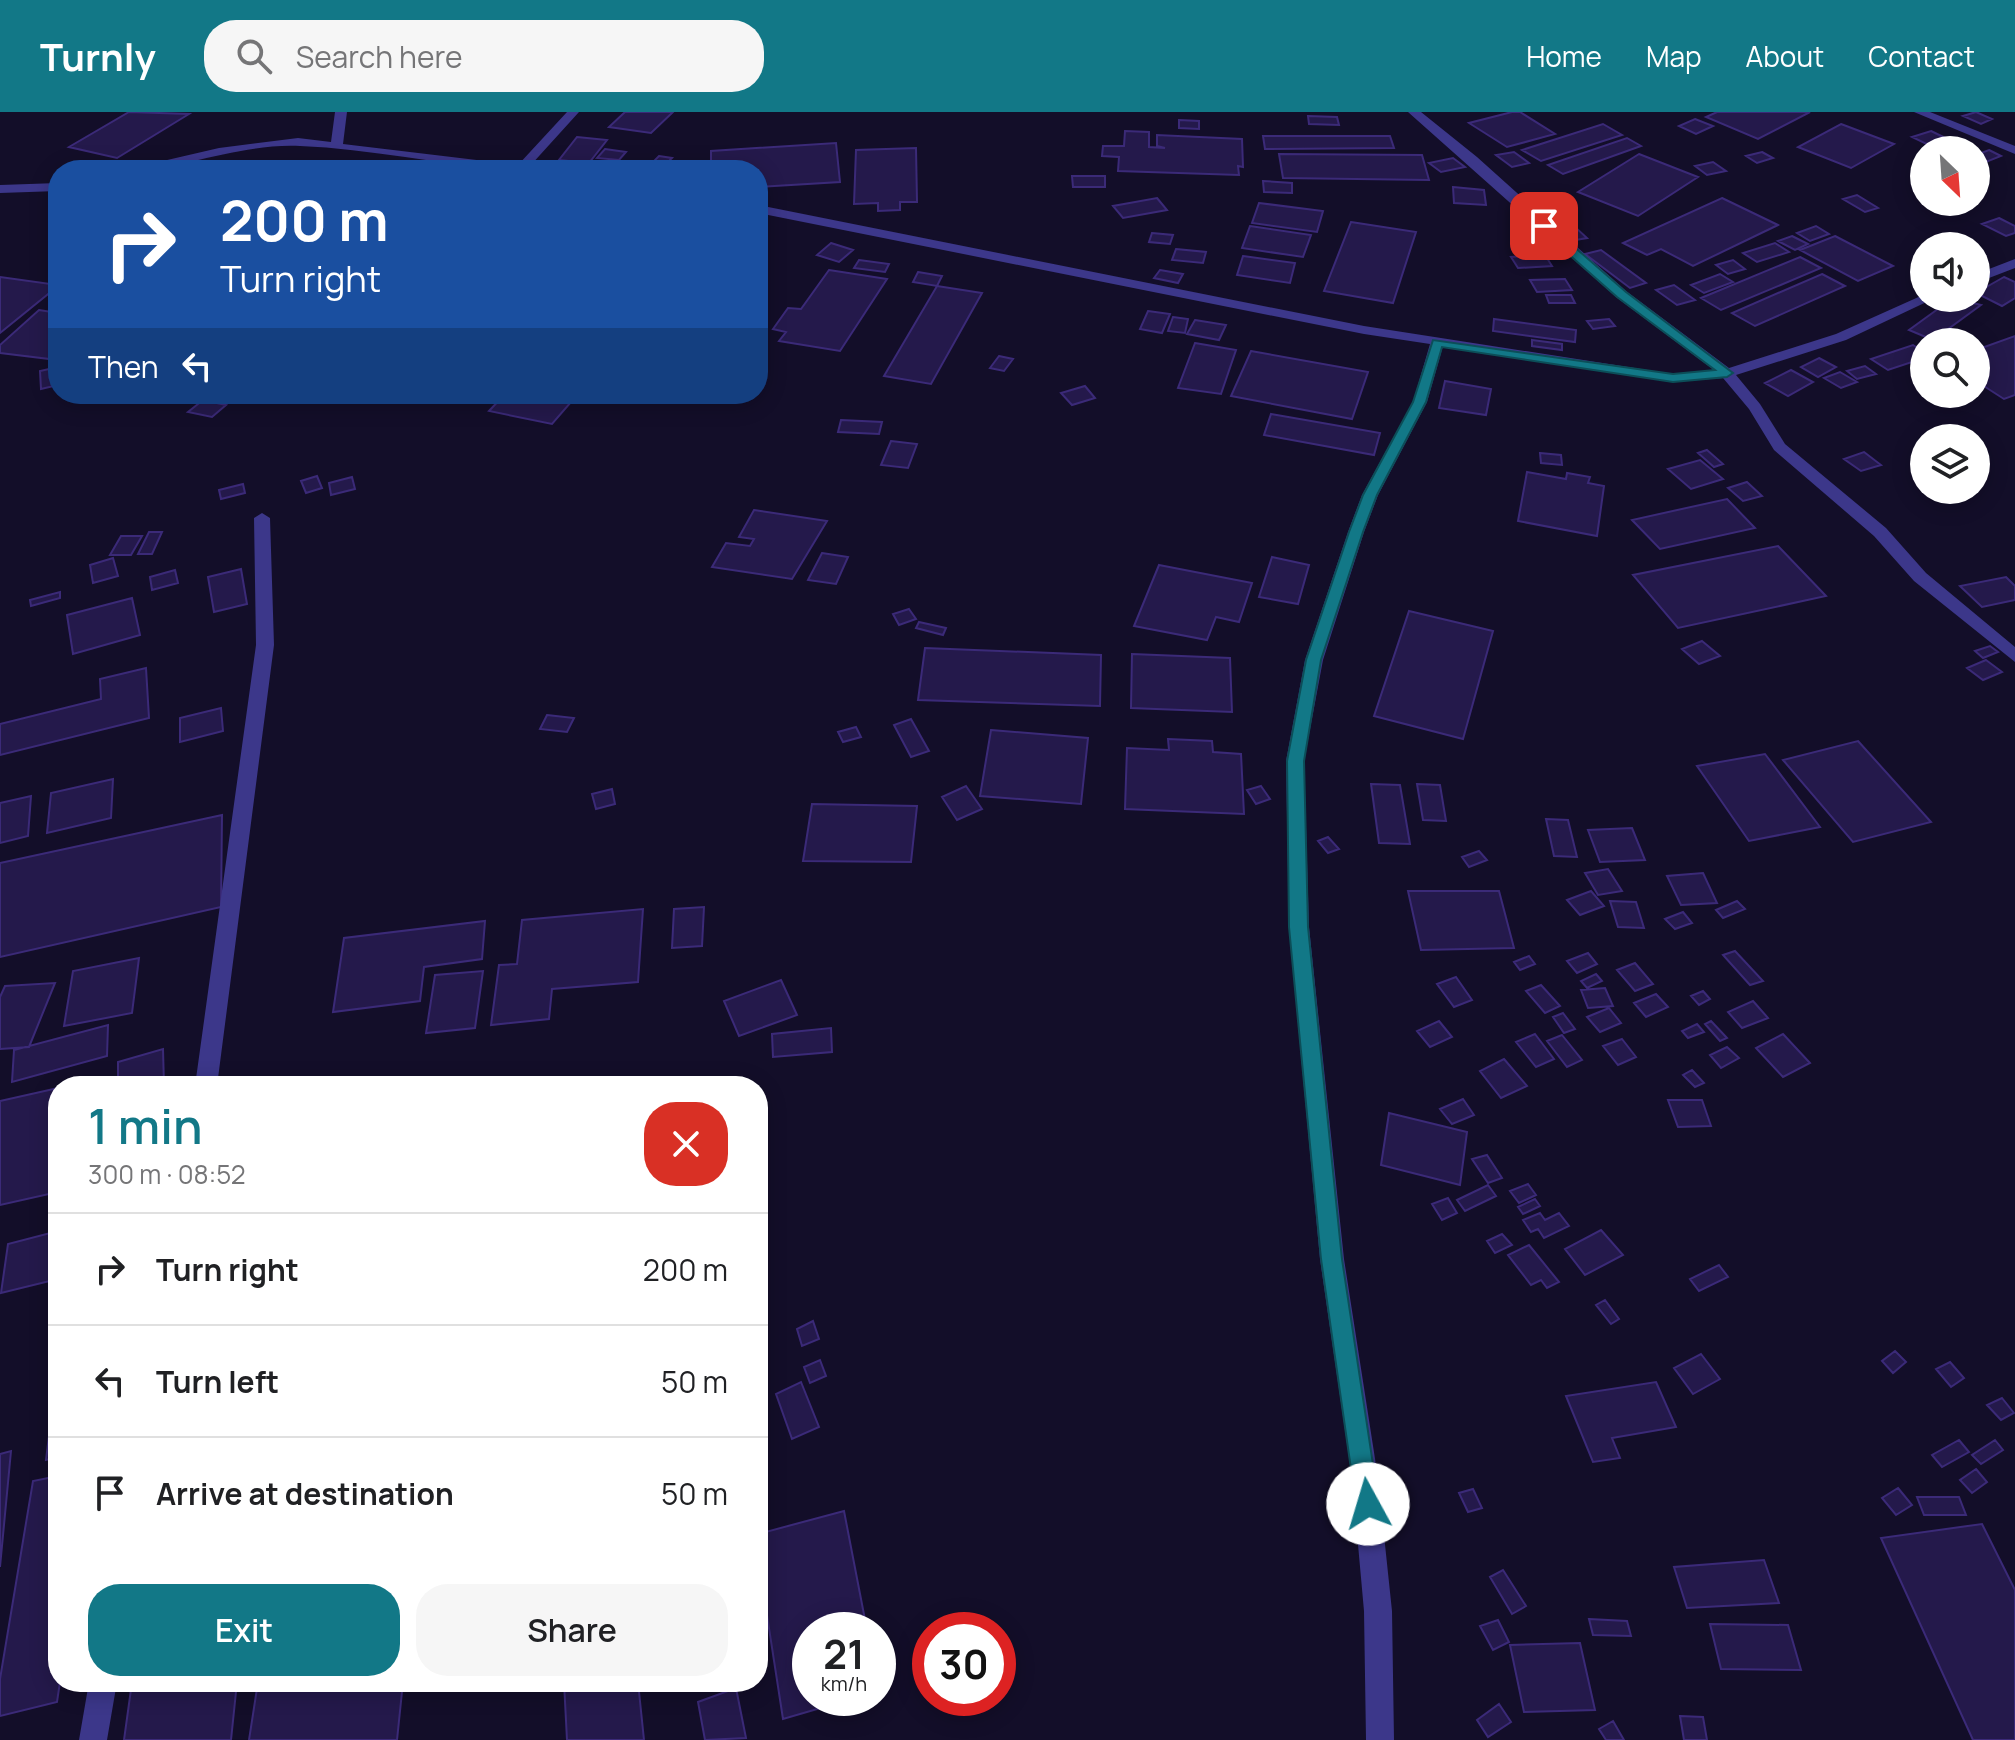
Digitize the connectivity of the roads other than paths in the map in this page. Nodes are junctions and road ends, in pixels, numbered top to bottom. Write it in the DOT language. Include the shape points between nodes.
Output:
graph roads {
  1 [pos="341,112"];
  2 [pos="573,112"];
  3 [pos="1414,112"];
  4 [pos="1920,112"];
  5 [pos="337,144"];
  6 [pos="2015,150"];
  7 [pos="179,160"];
  8 [pos="435,160"];
  9 [pos="534,160"];
  10 [pos="48,187"];
  11 [pos="0,189"];
  12 [pos="768,211"];
  13 [pos="2015,263"];
  14 [pos="1990,273"];
  15 [pos="1910,306"];
  16 [pos="1437,343"];
  17 [pos="1727,373"];
  18 [pos="262,518"];
  19 [pos="2015,656"];
  20 [pos="207,1076"];
  21 [pos="101,1692"];
  22 [pos="93,1740"];
  23 [pos="1380,1740"];
  1 -- 5 [label="street"];
  2 -- 9 [label="street"];
  3 -- 17 [label="street" via="1621,294"];
  4 -- 6 [label="street"];
  5 -- 7 [label="street" via="298,142"];
  5 -- 8 [label="street"];
  10 -- 11 [label="street"];
  12 -- 16 [label="street"];
  13 -- 14 [label="street"];
  15 -- 17 [label="street" via="1841,337"];
  16 -- 17 [label="street" via="1673,378"];
  16 -- 23 [label="street" via="1420,402 1356,532 1314,660 1295,761 1299,927 1332,1259 1365,1478 1378,1611"];
  17 -- 19 [label="street" via="1779,447"];
  18 -- 20 [label="street" via="265,645"];
  21 -- 22 [label="street"];
}
